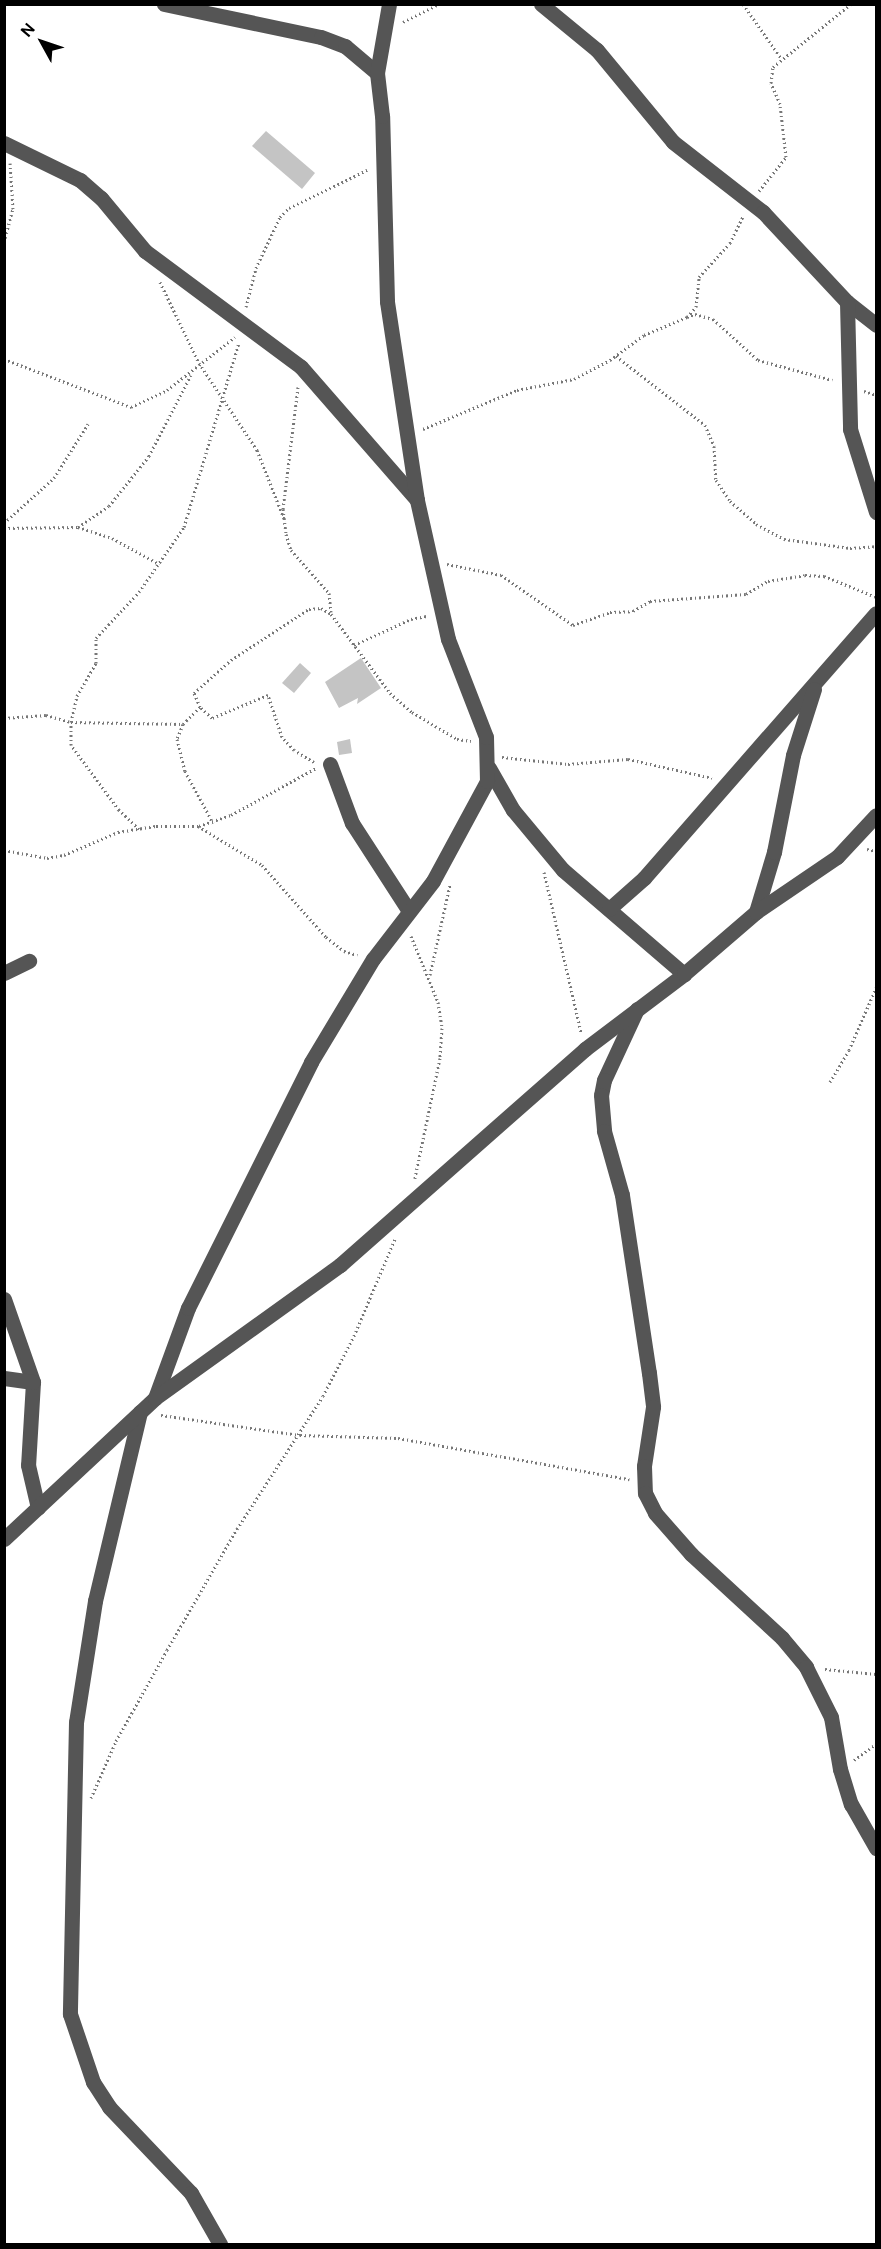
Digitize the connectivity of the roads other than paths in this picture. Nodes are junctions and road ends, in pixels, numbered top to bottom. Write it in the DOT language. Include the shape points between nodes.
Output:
graph roads {
  1 [pos="164,4"];
  2 [pos="389,4"];
  3 [pos="541,4"];
  4 [pos="377,73"];
  5 [pos="6,150"];
  6 [pos="847,302"];
  7 [pos="876,325"];
  8 [pos="417,500"];
  9 [pos="876,512"];
  10 [pos="875,616"];
  11 [pos="816,681"];
  12 [pos="489,755"];
  13 [pos="330,764"];
  14 [pos="876,815"];
  15 [pos="609,909"];
  16 [pos="408,912"];
  17 [pos="756,912"];
  18 [pos="29,961"];
  19 [pos="4,973"];
  20 [pos="684,974"];
  21 [pos="639,1006"];
  22 [pos="4,1299"];
  23 [pos="4,1378"];
  24 [pos="33,1382"];
  25 [pos="154,1398"];
  26 [pos="140,1412"];
  27 [pos="38,1508"];
  28 [pos="4,1539"];
  29 [pos="876,1848"];
  30 [pos="220,2244"];
  1 -- 4 [label="street" via="321,38 345,46"];
  2 -- 4 [label="street"];
  3 -- 6 [label="street" via="597,50 673,142 773,222"];
  4 -- 8 [label="street" via="384,268"];
  5 -- 8 [label="street" via="80,180 101,198 145,251 244,328 302,367"];
  6 -- 7 [label="street"];
  6 -- 9 [label="street" via="850,429"];
  8 -- 12 [label="street" via="448,639"];
  10 -- 11 [label="street"];
  11 -- 15 [label="street" via="644,879"];
  11 -- 17 [label="street" via="793,755 774,852"];
  12 -- 15 [label="street" via="538,844"];
  12 -- 16 [label="street" via="483,793 453,848"];
  13 -- 16 [label="street" via="352,823"];
  14 -- 17 [label="street" via="837,857"];
  15 -- 20 [label="street"];
  16 -- 25 [label="street" via="373,959 311,1062 216,1248"];
  17 -- 20 [label="street"];
  18 -- 19 [label="street"];
  20 -- 21 [label="street"];
  21 -- 25 [label="street" via="340,1265"];
  21 -- 29 [label="street" via="604,1080 601,1095 604,1131 622,1195 649,1373 652,1427 643,1482 655,1513 670,1531 800,1660 831,1717 840,1769 858,1821"];
  22 -- 24 [label="street"];
  23 -- 24 [label="street"];
  24 -- 27 [label="street" via="28,1465"];
  25 -- 26 [label="street"];
  26 -- 27 [label="street"];
  26 -- 30 [label="street" via="95,1601 80,1689 70,2014 93,2082 109,2107 191,2193"];
  27 -- 28 [label="street"];
}
